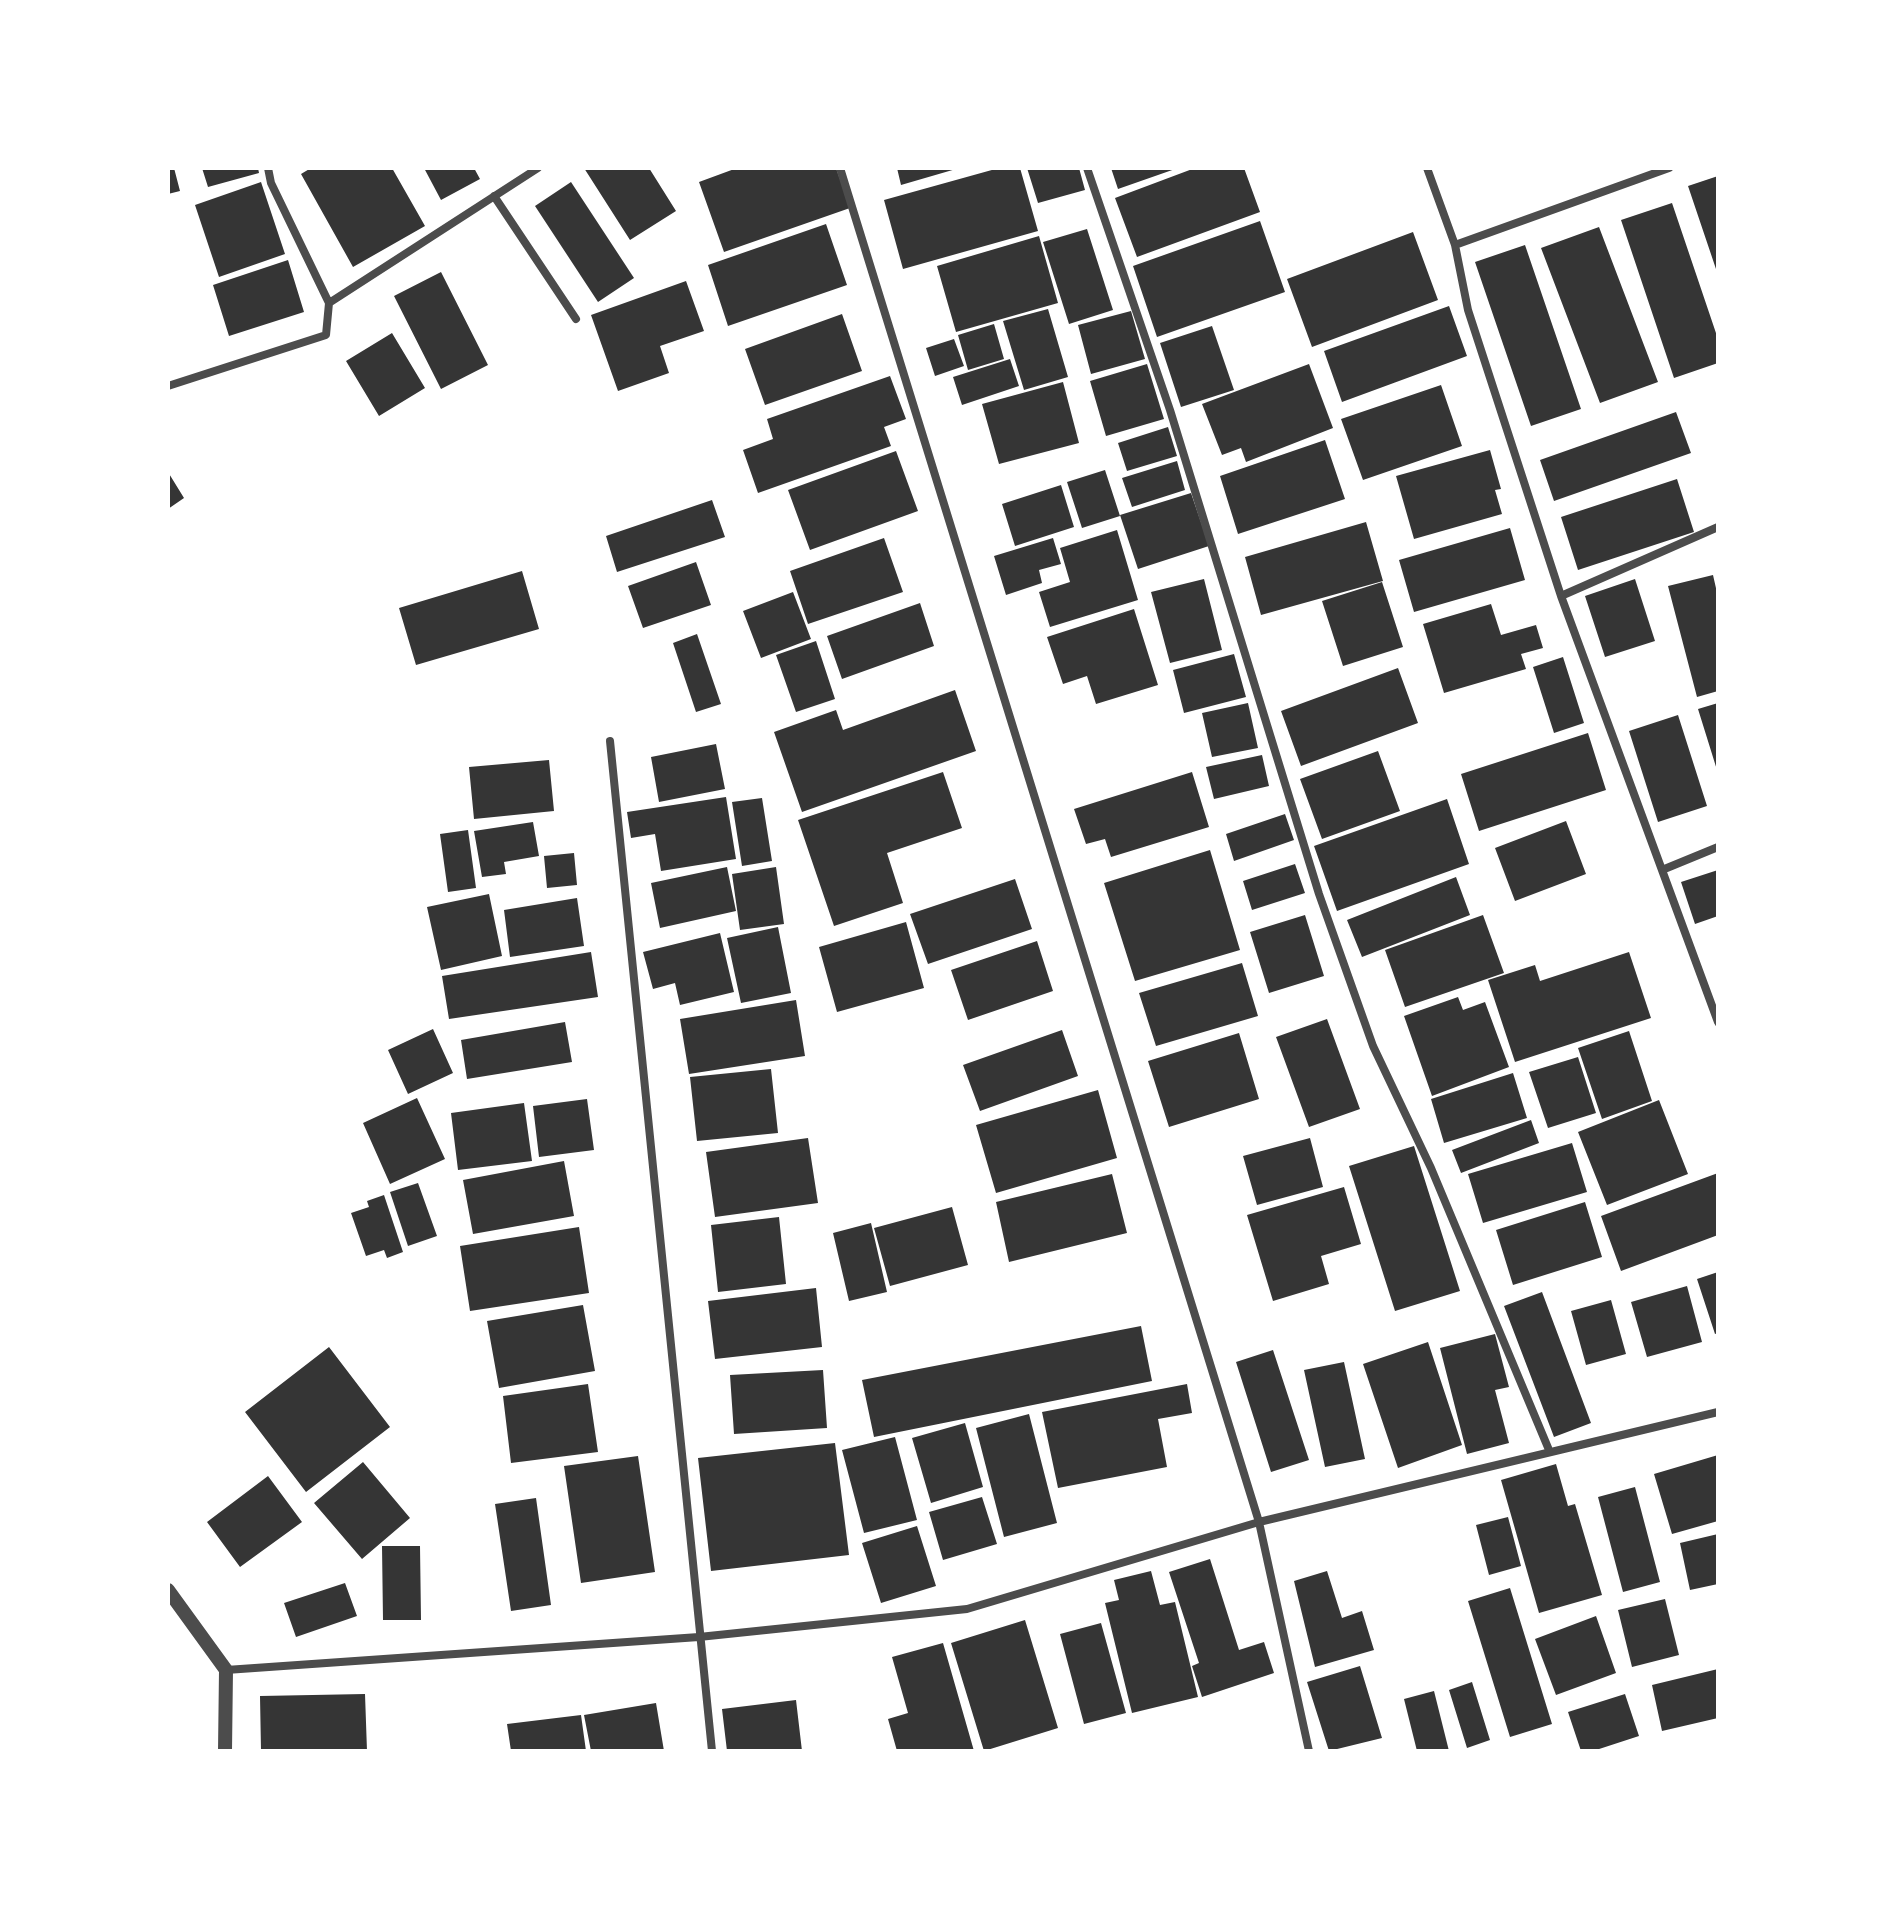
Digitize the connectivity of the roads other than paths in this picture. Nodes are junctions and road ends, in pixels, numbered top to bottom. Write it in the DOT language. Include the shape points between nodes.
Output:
graph roads {
  1 [pos="268,168"];
  2 [pos="538,168"];
  3 [pos="840,168"];
  4 [pos="1087,168"];
  5 [pos="1427,168"];
  6 [pos="1669,168"];
  7 [pos="494,196"];
  8 [pos="1455,245"];
  9 [pos="329,303"];
  10 [pos="576,319"];
  11 [pos="168,386"];
  12 [pos="1718,527"];
  13 [pos="1561,596"];
  14 [pos="610,741"];
  15 [pos="1718,847"];
  16 [pos="1662,870"];
  17 [pos="1718,1022"];
  18 [pos="1718,1412"];
  19 [pos="1549,1450"];
  20 [pos="1259,1522"];
  21 [pos="168,1590"];
  22 [pos="699,1637"];
  23 [pos="226,1670"];
  24 [pos="225,1751"];
  25 [pos="712,1751"];
  26 [pos="1309,1751"];
  1 -- 9 [label="street"];
  2 -- 7 [label="street"];
  3 -- 20 [label="street"];
  4 -- 19 [label="street" via="1170,410 1319,894 1373,1046 1431,1168"];
  5 -- 8 [label="street"];
  6 -- 8 [label="street"];
  7 -- 9 [label="street"];
  7 -- 10 [label="street"];
  8 -- 13 [label="street" via="1468,310"];
  9 -- 11 [label="street" via="326,335"];
  12 -- 13 [label="street"];
  13 -- 16 [label="street"];
  14 -- 22 [label="street"];
  15 -- 16 [label="street"];
  16 -- 17 [label="street"];
  18 -- 19 [label="street"];
  19 -- 20 [label="street"];
  20 -- 22 [label="street" via="967,1609"];
  20 -- 26 [label="street"];
  21 -- 23 [label="street"];
  22 -- 23 [label="street"];
  22 -- 25 [label="street"];
  23 -- 24 [label="street"];
}
